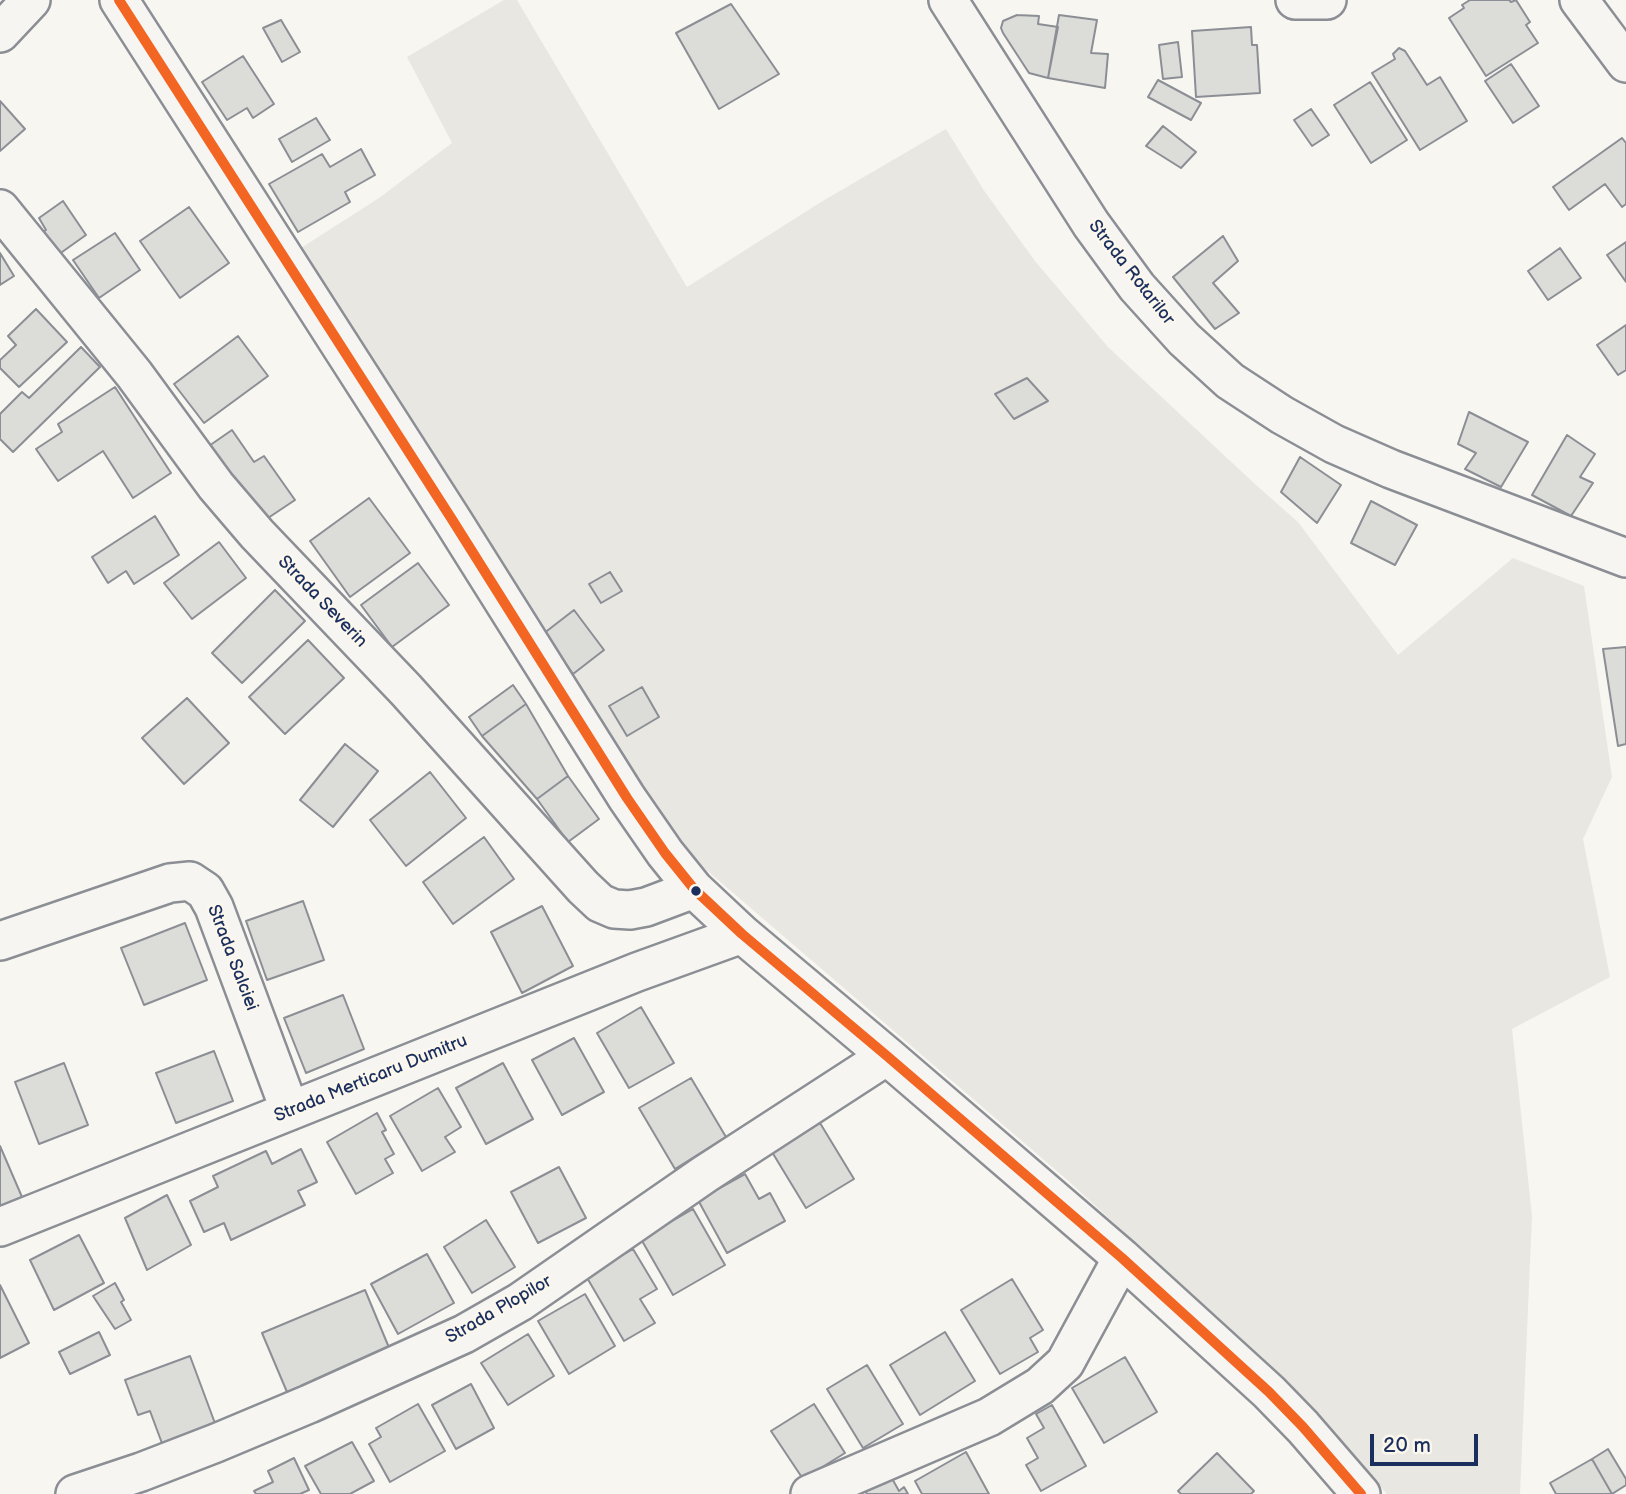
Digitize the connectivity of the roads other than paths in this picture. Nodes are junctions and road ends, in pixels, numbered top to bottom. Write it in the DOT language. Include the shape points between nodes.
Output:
graph roads {
  1 [pos="31,0"];
  2 [pos="119,0"];
  3 [pos="948,0"];
  4 [pos="1295,0"];
  5 [pos="1327,0"];
  6 [pos="1579,0"];
  7 [pos="0,33"];
  8 [pos="1626,63"];
  9 [pos="0,209"];
  10 [pos="1626,558"];
  11 [pos="694,889"];
  12 [pos="742,934"];
  13 [pos="0,941"];
  14 [pos="887,1056"];
  15 [pos="290,1111"];
  16 [pos="0,1227"];
  17 [pos="1122,1258"];
  18 [pos="75,1494"];
  19 [pos="810,1494"];
  20 [pos="1362,1494"];
  1 -- 7 [label="street"];
  2 -- 11 [label="street" via="626,798"];
  3 -- 10 [label="street, Strada Rotarilor" via="1137,287 1230,381 1334,444"];
  4 -- 5 [label="street"];
  6 -- 8 [label="street"];
  9 -- 11 [label="street, Strada Severin" via="257,534 406,690 583,887 600,903 630,910"];
  11 -- 12 [label="street"];
  12 -- 14 [label="street"];
  12 -- 15 [label="street, Strada Merticaru Dumitru"];
  13 -- 15 [label="street, Strada Salciei" via="170,883 191,881 205,891 214,907"];
  14 -- 17 [label="street"];
  14 -- 18 [label="street, Strada Plopilor" via="520,1302 464,1334 216,1444"];
  15 -- 16 [label="street, Strada Merticaru Dumitru"];
  17 -- 19 [label="street" via="1065,1363 1040,1386 989,1417"];
  17 -- 20 [label="street" via="1269,1392"];
}
